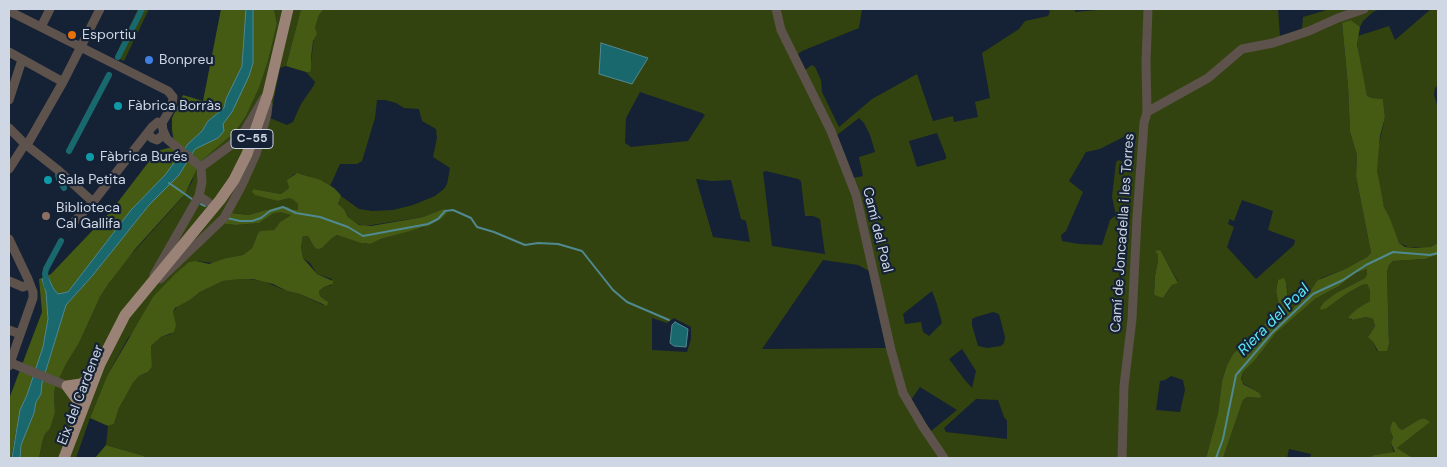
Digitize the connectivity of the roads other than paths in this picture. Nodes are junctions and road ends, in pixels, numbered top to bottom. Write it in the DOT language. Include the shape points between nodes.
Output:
graph roads {
  1 [pos="50,9"];
  2 [pos="100,9"];
  3 [pos="288,9"];
  4 [pos="776,9"];
  5 [pos="1148,9"];
  6 [pos="1364,9"];
  7 [pos="9,11"];
  8 [pos="41,27"];
  9 [pos="81,47"];
  10 [pos="9,52"];
  11 [pos="22,60"];
  12 [pos="63,82"];
  13 [pos="268,94"];
  14 [pos="9,100"];
  15 [pos="1146,112"];
  16 [pos="162,123"];
  17 [pos="9,128"];
  18 [pos="148,134"];
  19 [pos="164,134"];
  20 [pos="26,144"];
  21 [pos="200,165"];
  22 [pos="9,169"];
  23 [pos="199,196"];
  24 [pos="93,202"];
  25 [pos="208,202"];
  26 [pos="70,226"];
  27 [pos="9,239"];
  28 [pos="9,281"];
  29 [pos="29,281"];
  30 [pos="150,286"];
  31 [pos="9,330"];
  32 [pos="20,334"];
  33 [pos="117,344"];
  34 [pos="103,357"];
  35 [pos="9,364"];
  36 [pos="69,387"];
  37 [pos="87,394"];
  38 [pos="74,432"];
  39 [pos="64,458"];
  40 [pos="72,458"];
  41 [pos="944,458"];
  42 [pos="1122,458"];
  1 -- 8 [label="street"];
  2 -- 9 [label="street"];
  3 -- 13 [label="main road, Eix del Cardener / C-55"];
  4 -- 41 [label="street, Camí del Poal" via="781,30 832,131 853,186 890,350 904,393"];
  5 -- 15 [label="street, Camí de Joncadella i les Torres"];
  6 -- 15 [label="street" via="1309,31 1242,50 1208,78"];
  7 -- 8 [label="street"];
  8 -- 9 [label="street"];
  9 -- 12 [label="street"];
  9 -- 16 [label="street" via="168,92 173,102"];
  10 -- 11 [label="street"];
  11 -- 12 [label="street"];
  11 -- 14 [label="street"];
  12 -- 20 [label="street"];
  13 -- 21 [label="street" via="245,130 231,145"];
  13 -- 30 [label="main road, Eix del Cardener / C-55" via="247,154 234,180"];
  13 -- 30 [label="street" via="262,136 242,185 222,212"];
  15 -- 42 [label="street, Camí de Joncadella i les Torres" via="1132,319 1124,386"];
  16 -- 18 [label="street" via="158,122"];
  16 -- 19 [label="street"];
  17 -- 20 [label="street"];
  18 -- 19 [label="street" via="157,140"];
  18 -- 24 [label="street"];
  19 -- 21 [label="street"];
  20 -- 22 [label="street"];
  20 -- 24 [label="street"];
  21 -- 23 [label="street" via="202,182"];
  23 -- 25 [label="street"];
  23 -- 30 [label="street"];
  24 -- 26 [label="street"];
  27 -- 29 [label="street"];
  28 -- 29 [label="street" via="23,287"];
  29 -- 32 [label="street" via="33,298"];
  30 -- 33 [label="main road, Eix del Cardener / C-55"];
  30 -- 34 [label="main road, Eix del Cardener / C-55" via="125,314"];
  31 -- 32 [label="street"];
  32 -- 35 [label="street"];
  33 -- 37 [label="main road, Eix del Cardener / C-55" via="92,391"];
  33 -- 40 [label="main road, Eix del Cardener / C-55"];
  34 -- 36 [label="main road, Eix del Cardener / C-55" via="90,379"];
  34 -- 37 [label="main road, Eix del Cardener / C-55"];
  35 -- 36 [label="street"];
  36 -- 37 [label="main road, Eix del Cardener" via="84,390"];
  36 -- 38 [label="main road, Eix del Cardener / C-55" via="78,401"];
  37 -- 38 [label="main road, Eix del Cardener / C-55"];
  37 -- 40 [label="main road, Eix del Cardener / C-55" via="89,400"];
  38 -- 39 [label="main road, Eix del Cardener / C-55"];
}
